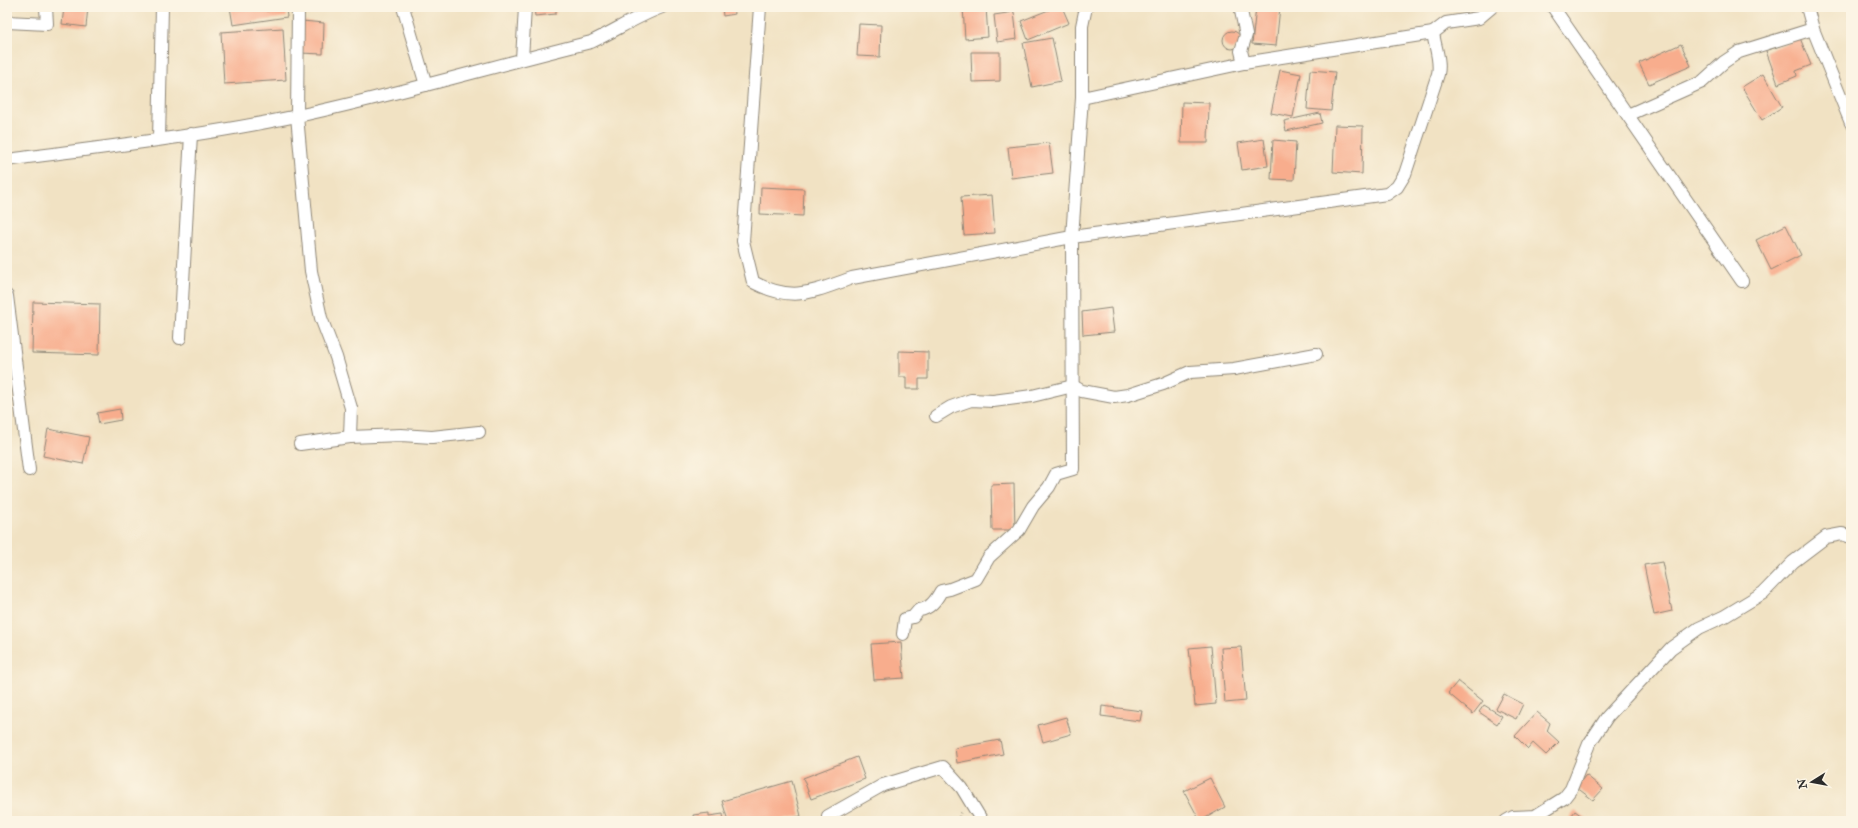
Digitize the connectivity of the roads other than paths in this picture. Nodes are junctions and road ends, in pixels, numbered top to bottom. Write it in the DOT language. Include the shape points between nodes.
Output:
graph roads {
  1 [pos="46,7"];
  2 [pos="162,7"];
  3 [pos="298,7"];
  4 [pos="403,7"];
  5 [pos="525,7"];
  6 [pos="662,7"];
  7 [pos="760,7"];
  8 [pos="1086,7"];
  9 [pos="1243,7"];
  10 [pos="1492,7"];
  11 [pos="1553,7"];
  12 [pos="1807,7"];
  13 [pos="7,22"];
  14 [pos="1813,30"];
  15 [pos="1433,33"];
  16 [pos="522,59"];
  17 [pos="1244,63"];
  18 [pos="426,85"];
  19 [pos="1082,98"];
  20 [pos="1628,115"];
  21 [pos="297,116"];
  22 [pos="1851,122"];
  23 [pos="191,134"];
  24 [pos="159,139"];
  25 [pos="7,160"];
  26 [pos="1072,237"];
  27 [pos="1742,281"];
  28 [pos="7,296"];
  29 [pos="180,338"];
  30 [pos="1316,354"];
  31 [pos="1073,386"];
  32 [pos="936,416"];
  33 [pos="479,432"];
  34 [pos="350,437"];
  35 [pos="300,444"];
  36 [pos="29,470"];
  37 [pos="1851,537"];
  38 [pos="903,634"];
  39 [pos="828,821"];
  40 [pos="982,821"];
  41 [pos="1506,821"];
  1 -- 13 [label="street" via="47,24"];
  2 -- 24 [label="street"];
  3 -- 21 [label="street"];
  4 -- 18 [label="street"];
  5 -- 16 [label="street"];
  6 -- 16 [label="street" via="639,16 591,42"];
  7 -- 26 [label="street" via="743,241 753,282 778,293 796,295 852,278"];
  8 -- 19 [label="street" via="1082,26"];
  9 -- 17 [label="street" via="1241,11 1246,35 1241,51"];
  10 -- 15 [label="street" via="1479,18 1446,23"];
  11 -- 20 [label="street"];
  12 -- 14 [label="street"];
  14 -- 20 [label="street" via="1739,52 1702,82"];
  14 -- 22 [label="street"];
  15 -- 17 [label="street"];
  15 -- 26 [label="street" via="1440,65 1438,74 1405,174 1397,187 1387,194"];
  16 -- 18 [label="street"];
  17 -- 19 [label="street"];
  18 -- 21 [label="street"];
  19 -- 26 [label="street"];
  20 -- 27 [label="street"];
  21 -- 23 [label="street"];
  21 -- 34 [label="street" via="312,271 321,318 351,408"];
  23 -- 24 [label="street"];
  23 -- 29 [label="street"];
  24 -- 25 [label="street"];
  26 -- 31 [label="street"];
  28 -- 36 [label="street"];
  30 -- 31 [label="street" via="1234,369 1190,372 1128,395 1108,396 1082,391"];
  31 -- 32 [label="street" via="1032,396 971,400"];
  31 -- 38 [label="street" via="1073,469 1056,474 1019,530 989,557 976,579 941,591 937,599 926,609 919,610 913,617 905,619"];
  33 -- 34 [label="street" via="432,437"];
  34 -- 35 [label="street"];
  37 -- 41 [label="street" via="1842,534 1826,537 1794,562 1763,593 1699,628 1671,648 1607,717 1589,744 1564,798 1535,816 1513,817"];
  39 -- 40 [label="street" via="828,816 883,785 944,767 962,788"];
}
